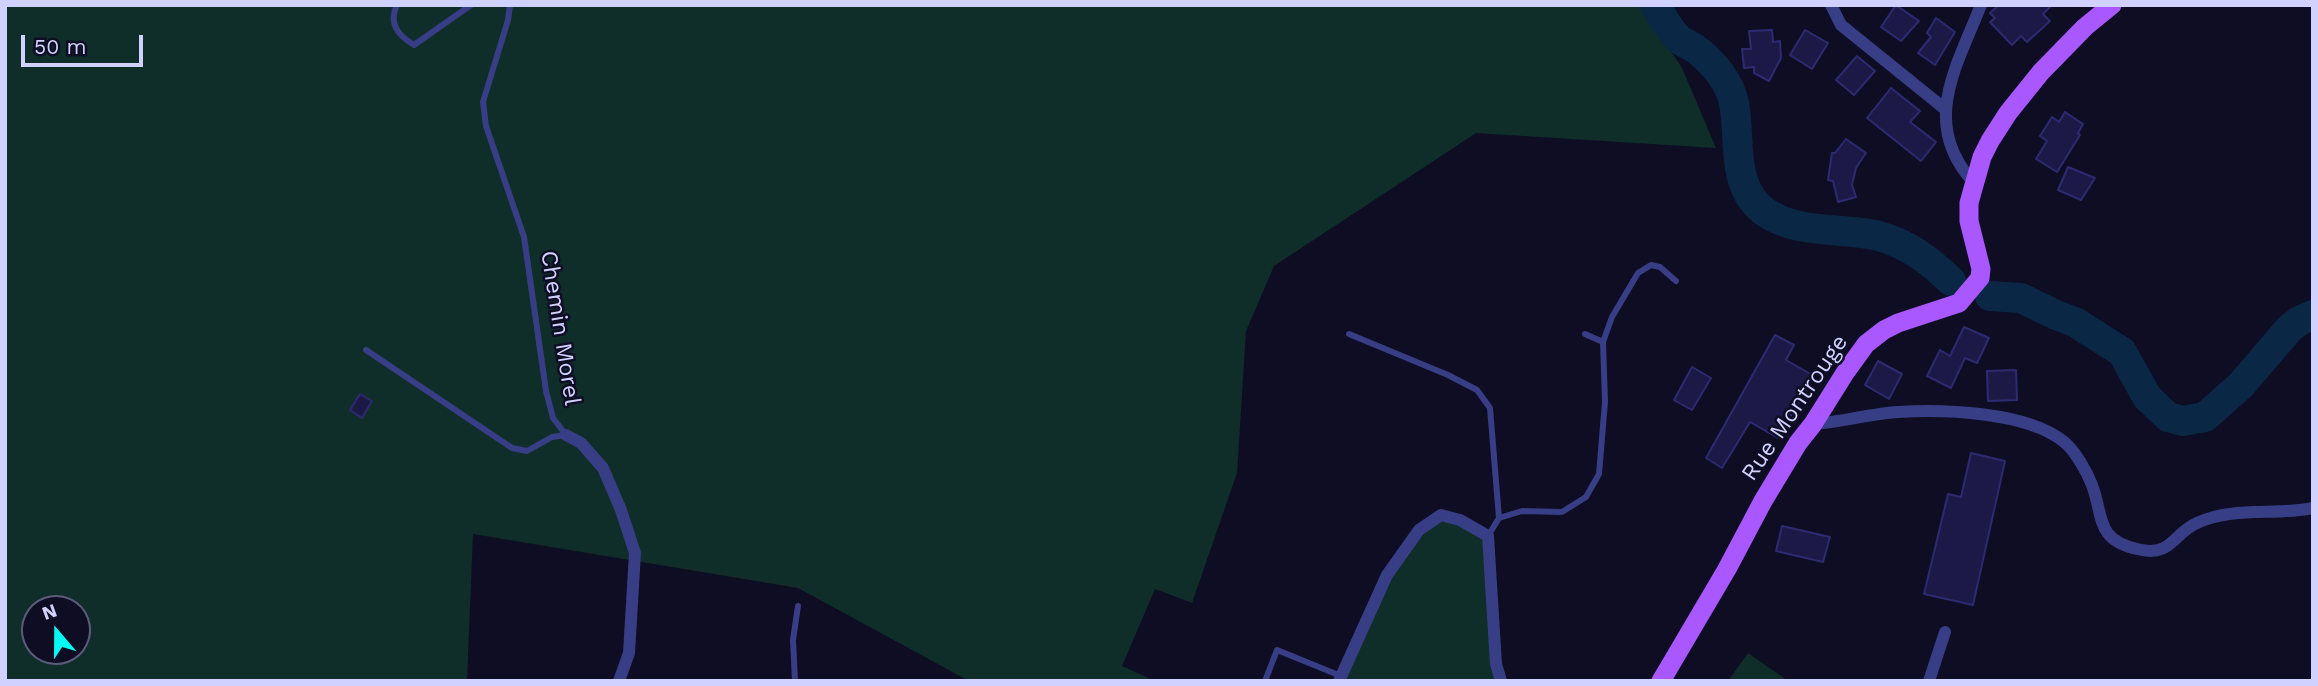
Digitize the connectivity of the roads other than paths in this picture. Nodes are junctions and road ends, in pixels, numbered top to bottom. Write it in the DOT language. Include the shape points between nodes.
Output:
graph roads {
  1 [pos="397,5"];
  2 [pos="471,5"];
  3 [pos="510,5"];
  4 [pos="1831,5"];
  5 [pos="1980,5"];
  6 [pos="2112,5"];
  7 [pos="1945,109"];
  8 [pos="1976,185"];
  9 [pos="1676,281"];
  10 [pos="1349,334"];
  11 [pos="1585,334"];
  12 [pos="1603,342"];
  13 [pos="366,350"];
  14 [pos="1813,424"];
  15 [pos="566,435"];
  16 [pos="2313,508"];
  17 [pos="1499,518"];
  18 [pos="1488,537"];
  19 [pos="798,606"];
  20 [pos="1945,632"];
  21 [pos="1340,678"];
  22 [pos="619,681"];
  23 [pos="795,681"];
  24 [pos="1265,681"];
  25 [pos="1501,681"];
  26 [pos="1661,681"];
  27 [pos="1929,681"];
  1 -- 2 [label="lane" via="393,15 396,31 414,45"];
  3 -- 15 [label="lane, Chemin Morel" via="482,102 485,126 524,237 546,391 553,418"];
  4 -- 7 [label="street" via="1841,25"];
  5 -- 7 [label="street" via="1946,94"];
  6 -- 8 [label="main road, Rue Montrouge" via="2040,72 2008,113 1982,157"];
  7 -- 8 [label="street" via="1947,134"];
  8 -- 14 [label="main road, Rue Montrouge" via="1969,221 1980,278 1959,303 1898,323 1866,344"];
  9 -- 12 [label="lane" via="1660,267 1651,265 1638,272"];
  10 -- 17 [label="lane" via="1476,390 1490,408"];
  11 -- 12 [label="lane"];
  12 -- 17 [label="lane" via="1605,402 1598,474 1586,497 1562,512 1522,511"];
  13 -- 15 [label="lane" via="512,448 527,450"];
  14 -- 16 [label="street" via="1896,412 1955,412 2023,421 2065,442 2092,485 2098,516 2107,533 2124,546 2141,551 2162,550 2194,523 2211,518"];
  14 -- 26 [label="main road, Rue Montrouge" via="1763,501"];
  15 -- 22 [label="street, Chemin Morel" via="581,443 603,468 635,553 629,653"];
  17 -- 18 [label="lane"];
  18 -- 21 [label="street" via="1460,520 1441,515 1419,530 1387,575"];
  18 -- 25 [label="street"];
  19 -- 23 [label="lane" via="793,640"];
  20 -- 27 [label="street"];
  21 -- 24 [label="lane" via="1277,650"];
}
